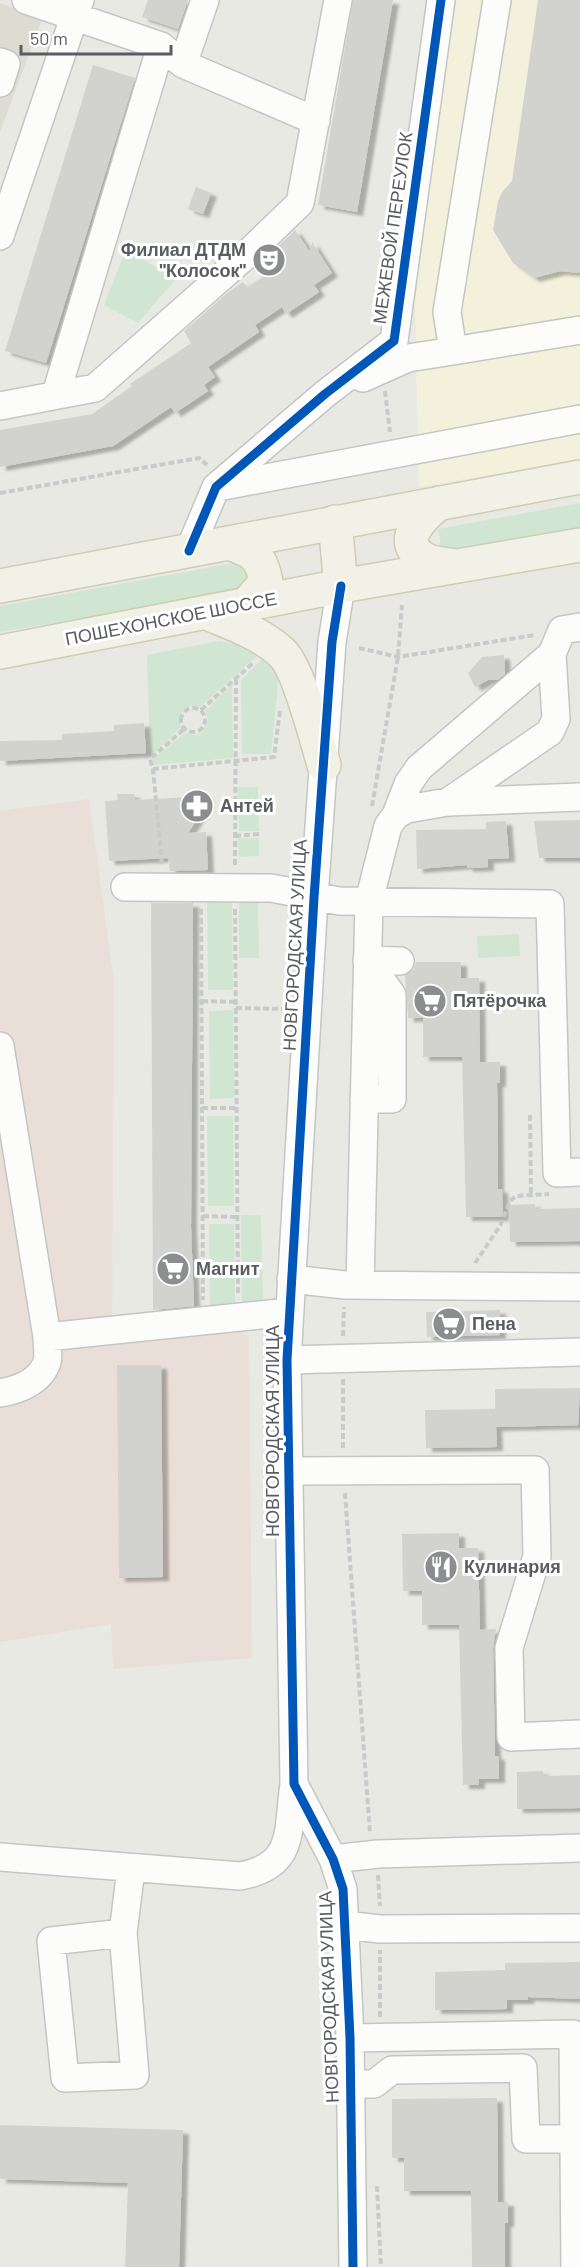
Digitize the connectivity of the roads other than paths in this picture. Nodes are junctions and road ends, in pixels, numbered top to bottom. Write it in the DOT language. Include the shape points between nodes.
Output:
graph roads {
  1 [pos="26,0"];
  2 [pos="205,0"];
  3 [pos="338,0"];
  4 [pos="441,0"];
  5 [pos="497,0"];
  6 [pos="78,8"];
  7 [pos="161,46"];
  8 [pos="0,62"];
  9 [pos="183,64"];
  10 [pos="0,83"];
  11 [pos="316,121"];
  12 [pos="0,237"];
  13 [pos="580,330"];
  14 [pos="453,351"];
  15 [pos="56,394"];
  16 [pos="325,394"];
  17 [pos="0,406"];
  18 [pos="580,419"];
  19 [pos="580,477"];
  20 [pos="220,484"];
  21 [pos="439,503"];
  22 [pos="335,522"];
  23 [pos="229,543"];
  24 [pos="580,545"];
  25 [pos="189,551"];
  26 [pos="456,566"];
  27 [pos="0,586"];
  28 [pos="341,586"];
  29 [pos="247,604"];
  30 [pos="207,613"];
  31 [pos="565,637"];
  32 [pos="0,652"];
  33 [pos="324,765"];
  34 [pos="580,798"];
  35 [pos="448,802"];
  36 [pos="383,816"];
  37 [pos="125,887"];
  38 [pos="314,898"];
  39 [pos="369,901"];
  40 [pos="367,960"];
  41 [pos="400,961"];
  42 [pos="0,1046"];
  43 [pos="580,1172"];
  44 [pos="291,1279"];
  45 [pos="352,1285"];
  46 [pos="580,1287"];
  47 [pos="289,1312"];
  48 [pos="47,1337"];
  49 [pos="580,1352"];
  50 [pos="287,1360"];
  51 [pos="0,1393"];
  52 [pos="289,1471"];
  53 [pos="580,1734"];
  54 [pos="294,1784"];
  55 [pos="580,1848"];
  56 [pos="0,1857"];
  57 [pos="333,1859"];
  58 [pos="131,1869"];
  59 [pos="345,1925"];
  60 [pos="580,1928"];
  61 [pos="123,1933"];
  62 [pos="350,2037"];
  63 [pos="350,2084"];
  64 [pos="573,2139"];
  65 [pos="353,2267"];
  66 [pos="574,2267"];
  1 -- 6 [label="street"];
  2 -- 9 [label="street"];
  3 -- 11 [label="street"];
  4 -- 16 [label="street, МЕЖЕВОЙ ПЕРЕУЛОК" via="394,341"];
  5 -- 14 [label="street" via="447,312"];
  6 -- 7 [label="street"];
  6 -- 12 [label="street"];
  7 -- 9 [label="street"];
  7 -- 15 [label="street"];
  8 -- 10 [label="street" via="6,64"];
  9 -- 11 [label="street"];
  11 -- 15 [label="street" via="300,203 95,388"];
  13 -- 14 [label="street"];
  14 -- 16 [label="street" via="408,358"];
  15 -- 17 [label="street"];
  16 -- 20 [label="street, МЕЖЕВОЙ ПЕРЕУЛОК"];
  18 -- 20 [label="street"];
  19 -- 21 [label="main road"];
  20 -- 25 [label="street, МЕЖЕВОЙ ПЕРЕУЛОК"];
  21 -- 22 [label="main road"];
  21 -- 26 [label="main road" via="418,521 411,536 413,548 426,560"];
  22 -- 23 [label="main road"];
  22 -- 28 [label="main road"];
  23 -- 25 [label="main road"];
  23 -- 29 [label="main road" via="251,551 263,564 266,582"];
  24 -- 26 [label="main road, ПОШЕХОНСКОЕ ШОССЕ"];
  25 -- 27 [label="main road"];
  26 -- 28 [label="main road, ПОШЕХОНСКОЕ ШОССЕ"];
  28 -- 29 [label="main road, ПОШЕХОНСКОЕ ШОССЕ"];
  28 -- 33 [label="street, НОВГОРОДСКАЯ УЛИЦА" via="332,642"];
  29 -- 30 [label="main road, ПОШЕХОНСКОЕ ШОССЕ"];
  30 -- 32 [label="main road, ПОШЕХОНСКОЕ ШОССЕ"];
  30 -- 33 [label="main road" via="251,631 284,653 301,690"];
  31 -- 35 [label="street" via="556,719 550,732"];
  31 -- 36 [label="street" via="419,768"];
  33 -- 38 [label="street, НОВГОРОДСКАЯ УЛИЦА"];
  34 -- 35 [label="street"];
  35 -- 36 [label="street"];
  36 -- 39 [label="street" via="388,826"];
  37 -- 38 [label="street" via="271,888"];
  38 -- 39 [label="street"];
  38 -- 44 [label="street, НОВГОРОДСКАЯ УЛИЦА"];
  39 -- 40 [label="street"];
  39 -- 43 [label="street" via="550,904 557,1173"];
  40 -- 41 [label="street"];
  40 -- 45 [label="street" via="364,1100"];
  42 -- 48 [label="street"];
  44 -- 45 [label="street"];
  44 -- 47 [label="street, НОВГОРОДСКАЯ УЛИЦА"];
  45 -- 46 [label="street"];
  47 -- 48 [label="street"];
  47 -- 50 [label="street, НОВГОРОДСКАЯ УЛИЦА"];
  48 -- 51 [label="street" via="47,1361 35,1378 18,1389"];
  49 -- 50 [label="street"];
  50 -- 52 [label="street, НОВГОРОДСКАЯ УЛИЦА"];
  52 -- 53 [label="street" via="535,1470 537,1556 509,1648 511,1737"];
  52 -- 54 [label="street, НОВГОРОДСКАЯ УЛИЦА"];
  54 -- 57 [label="street, НОВГОРОДСКАЯ УЛИЦА"];
  54 -- 58 [label="street" via="285,1848 275,1863 261,1872 240,1876"];
  55 -- 57 [label="street"];
  56 -- 58 [label="street"];
  57 -- 59 [label="street, НОВГОРОДСКАЯ УЛИЦА" via="343,1889"];
  58 -- 61 [label="street"];
  59 -- 60 [label="street" via="380,1929"];
  59 -- 62 [label="street, НОВГОРОДСКАЯ УЛИЦА"];
  61 -- 61 [label="street" via="51,1941 65,2078 135,2074"];
  62 -- 63 [label="street, НОВГОРОДСКАЯ УЛИЦА"];
  62 -- 64 [label="street" via="573,2034"];
  63 -- 64 [label="street" via="374,2084 392,2070 524,2068 526,2139"];
  63 -- 65 [label="street, НОВГОРОДСКАЯ УЛИЦА"];
  64 -- 66 [label="street"];
}
